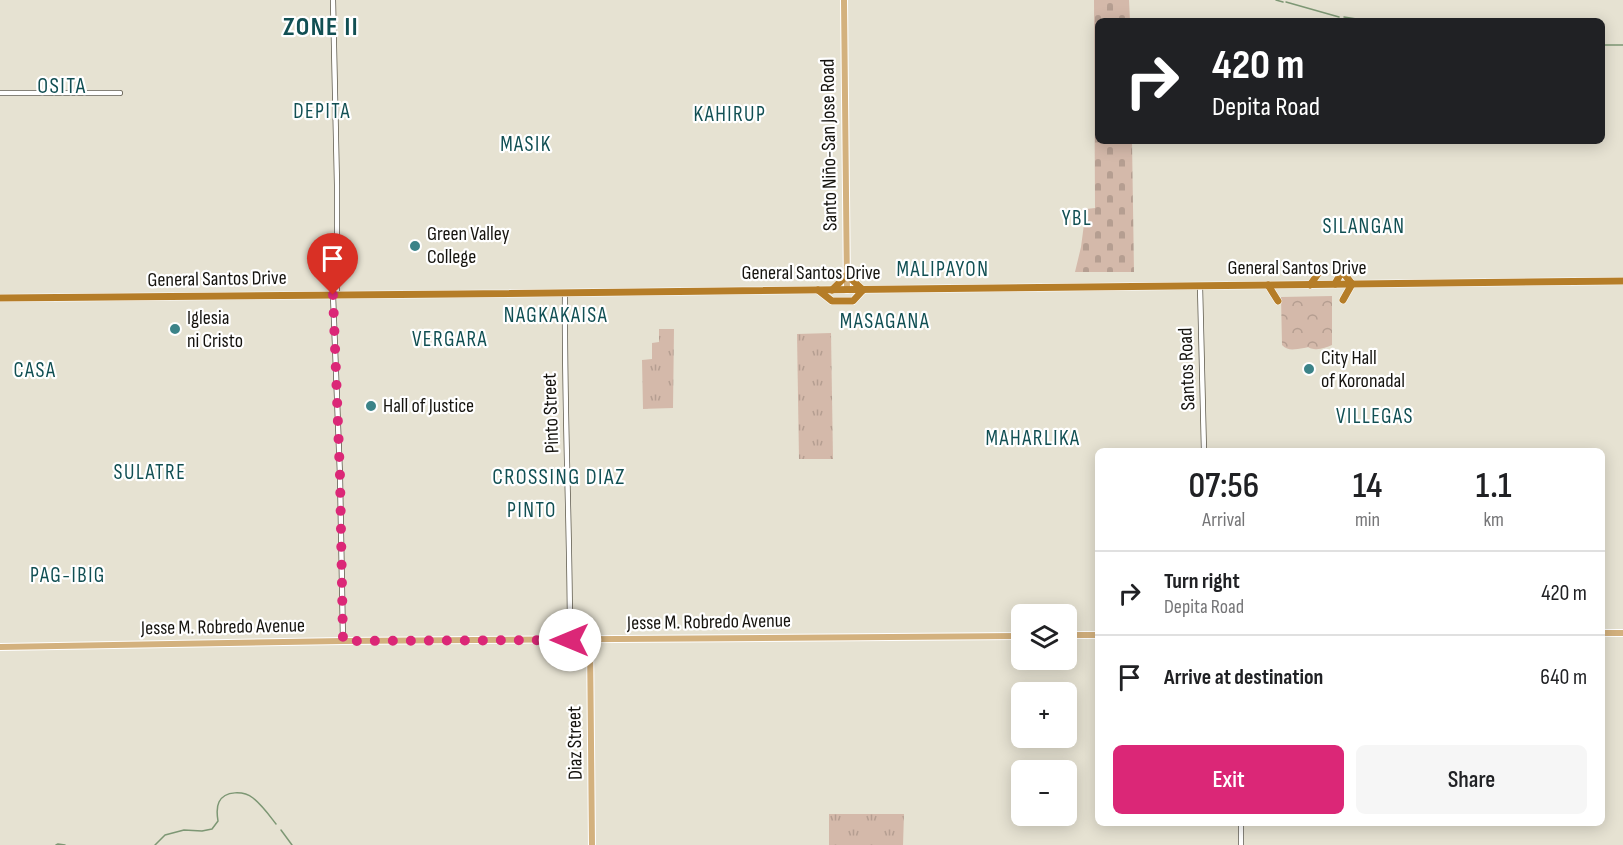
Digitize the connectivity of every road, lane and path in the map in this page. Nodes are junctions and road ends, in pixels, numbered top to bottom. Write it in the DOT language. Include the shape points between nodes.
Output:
graph roads {
  1 [pos="333,0"];
  2 [pos="844,0"];
  3 [pos="0,93"];
  4 [pos="120,93"];
  5 [pos="1320,271"];
  6 [pos="847,275"];
  7 [pos="1623,281"];
  8 [pos="1335,284"];
  9 [pos="1352,284"];
  10 [pos="1268,285"];
  11 [pos="1310,285"];
  12 [pos="1200,286"];
  13 [pos="818,290"];
  14 [pos="832,290"];
  15 [pos="847,290"];
  16 [pos="863,290"];
  17 [pos="566,293"];
  18 [pos="335,295"];
  19 [pos="0,298"];
  20 [pos="1343,300"];
  21 [pos="1278,301"];
  22 [pos="1204,448"];
  23 [pos="1605,633"];
  24 [pos="1623,633"];
  25 [pos="1077,635"];
  26 [pos="1095,635"];
  27 [pos="1011,636"];
  28 [pos="570,640"];
  29 [pos="590,640"];
  30 [pos="343,641"];
  31 [pos="0,647"];
  32 [pos="1241,826"];
  33 [pos="592,845"];
  34 [pos="1241,845"];
  1 -- 18 [label="street"];
  2 -- 6 [label="main road, Santo Niño-San Jose Road"];
  3 -- 4 [label="street"];
  5 -- 11 [label="highway"];
  6 -- 14 [label="highway"];
  6 -- 15 [label="main road, Santo Niño-San Jose Road"];
  6 -- 16 [label="highway"];
  7 -- 9 [label="highway, General Santos Drive"];
  8 -- 9 [label="highway, General Santos Drive"];
  8 -- 9 [label="highway" via="1342,271"];
  8 -- 11 [label="highway, General Santos Drive"];
  9 -- 20 [label="highway"];
  10 -- 11 [label="highway, General Santos Drive"];
  10 -- 12 [label="highway, General Santos Drive"];
  10 -- 21 [label="highway"];
  12 -- 16 [label="highway, General Santos Drive"];
  12 -- 22 [label="street, Santos Road"];
  13 -- 14 [label="highway, General Santos Drive"];
  13 -- 16 [label="highway" via="832,301 853,301"];
  13 -- 17 [label="highway, General Santos Drive"];
  14 -- 15 [label="highway, General Santos Drive"];
  15 -- 16 [label="highway, General Santos Drive"];
  17 -- 18 [label="highway, General Santos Drive"];
  17 -- 28 [label="street, Pinto Street"];
  18 -- 19 [label="highway, General Santos Drive"];
  18 -- 30 [label="street"];
  23 -- 24 [label="main road"];
  25 -- 26 [label="main road"];
  27 -- 29 [label="main road, Jesse M. Robredo Avenue"];
  28 -- 29 [label="main road, Jesse M. Robredo Avenue"];
  28 -- 30 [label="main road, Jesse M. Robredo Avenue"];
  29 -- 33 [label="main road, Diaz Street"];
  30 -- 31 [label="main road, Jesse M. Robredo Avenue"];
  32 -- 34 [label="street"];
}
